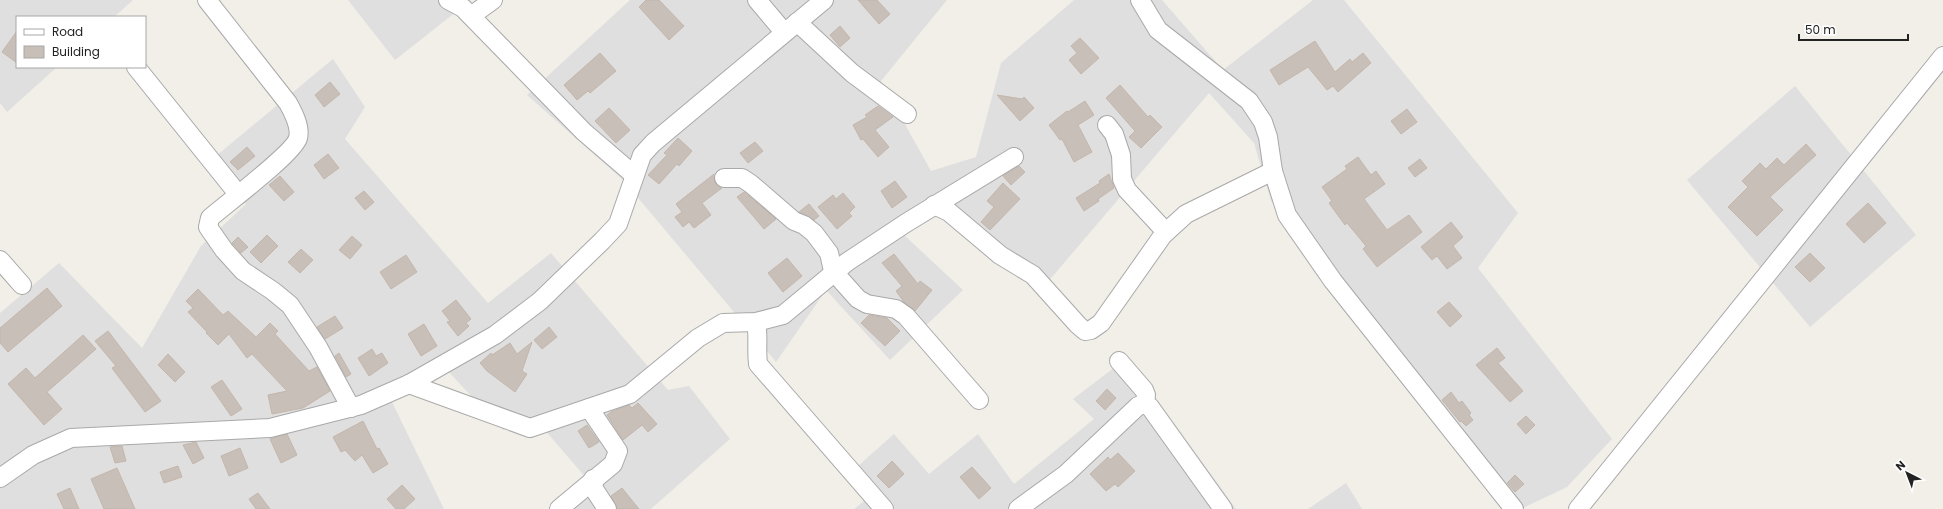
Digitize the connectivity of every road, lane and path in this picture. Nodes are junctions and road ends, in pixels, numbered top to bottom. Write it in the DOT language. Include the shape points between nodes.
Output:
graph roads {
  1 [pos="208,0"];
  2 [pos="448,0"];
  3 [pos="493,0"];
  4 [pos="757,0"];
  5 [pos="824,0"];
  6 [pos="1140,0"];
  7 [pos="471,16"];
  8 [pos="791,27"];
  9 [pos="1943,56"];
  10 [pos="137,68"];
  11 [pos="907,114"];
  12 [pos="1107,125"];
  13 [pos="1014,157"];
  14 [pos="1274,171"];
  15 [pos="634,174"];
  16 [pos="724,178"];
  17 [pos="238,194"];
  18 [pos="934,205"];
  19 [pos="1166,232"];
  20 [pos="0,260"];
  21 [pos="834,272"];
  22 [pos="22,285"];
  23 [pos="756,322"];
  24 [pos="1119,361"];
  25 [pos="409,384"];
  26 [pos="979,400"];
  27 [pos="1145,404"];
  28 [pos="351,408"];
  29 [pos="589,408"];
  30 [pos="0,478"];
  31 [pos="593,479"];
  32 [pos="560,509"];
  33 [pos="607,509"];
  34 [pos="884,509"];
  35 [pos="1018,509"];
  36 [pos="1222,509"];
  37 [pos="1514,509"];
  38 [pos="1578,509"];
  1 -- 17 [label="street" via="288,103 299,132 288,153"];
  2 -- 7 [label="street"];
  3 -- 7 [label="street"];
  4 -- 8 [label="street"];
  5 -- 8 [label="street"];
  6 -- 14 [label="street" via="1158,30 1249,101 1263,122"];
  7 -- 15 [label="street" via="584,132"];
  8 -- 11 [label="street"];
  8 -- 15 [label="street" via="653,143 642,155"];
  9 -- 38 [label="street"];
  10 -- 17 [label="street"];
  12 -- 19 [label="street" via="1114,134 1121,155 1122,180 1127,190"];
  13 -- 18 [label="street"];
  14 -- 19 [label="street" via="1186,214"];
  14 -- 37 [label="street" via="1287,215 1333,281"];
  15 -- 25 [label="street" via="618,224 540,301 495,335"];
  16 -- 21 [label="street" via="742,178 794,221 814,233 829,253"];
  17 -- 28 [label="street" via="210,218 208,227 243,272 290,304 318,347"];
  18 -- 19 [label="street" via="949,212 1000,255 1033,275 1085,331 1101,324"];
  18 -- 21 [label="street"];
  20 -- 22 [label="street"];
  21 -- 23 [label="street" via="801,302 782,315"];
  21 -- 26 [label="street" via="867,304 896,309 906,316"];
  23 -- 29 [label="street" via="723,323 698,338 630,394"];
  23 -- 34 [label="street" via="759,337 758,364"];
  24 -- 27 [label="street" via="1144,390"];
  25 -- 28 [label="street"];
  25 -- 29 [label="street" via="530,428"];
  27 -- 35 [label="street" via="1138,406 1066,474"];
  27 -- 36 [label="street" via="1150,407"];
  28 -- 30 [label="street" via="270,428 71,438 34,455"];
  29 -- 31 [label="street" via="618,451 613,464"];
  31 -- 32 [label="street"];
  31 -- 33 [label="street" via="594,489"];
}
